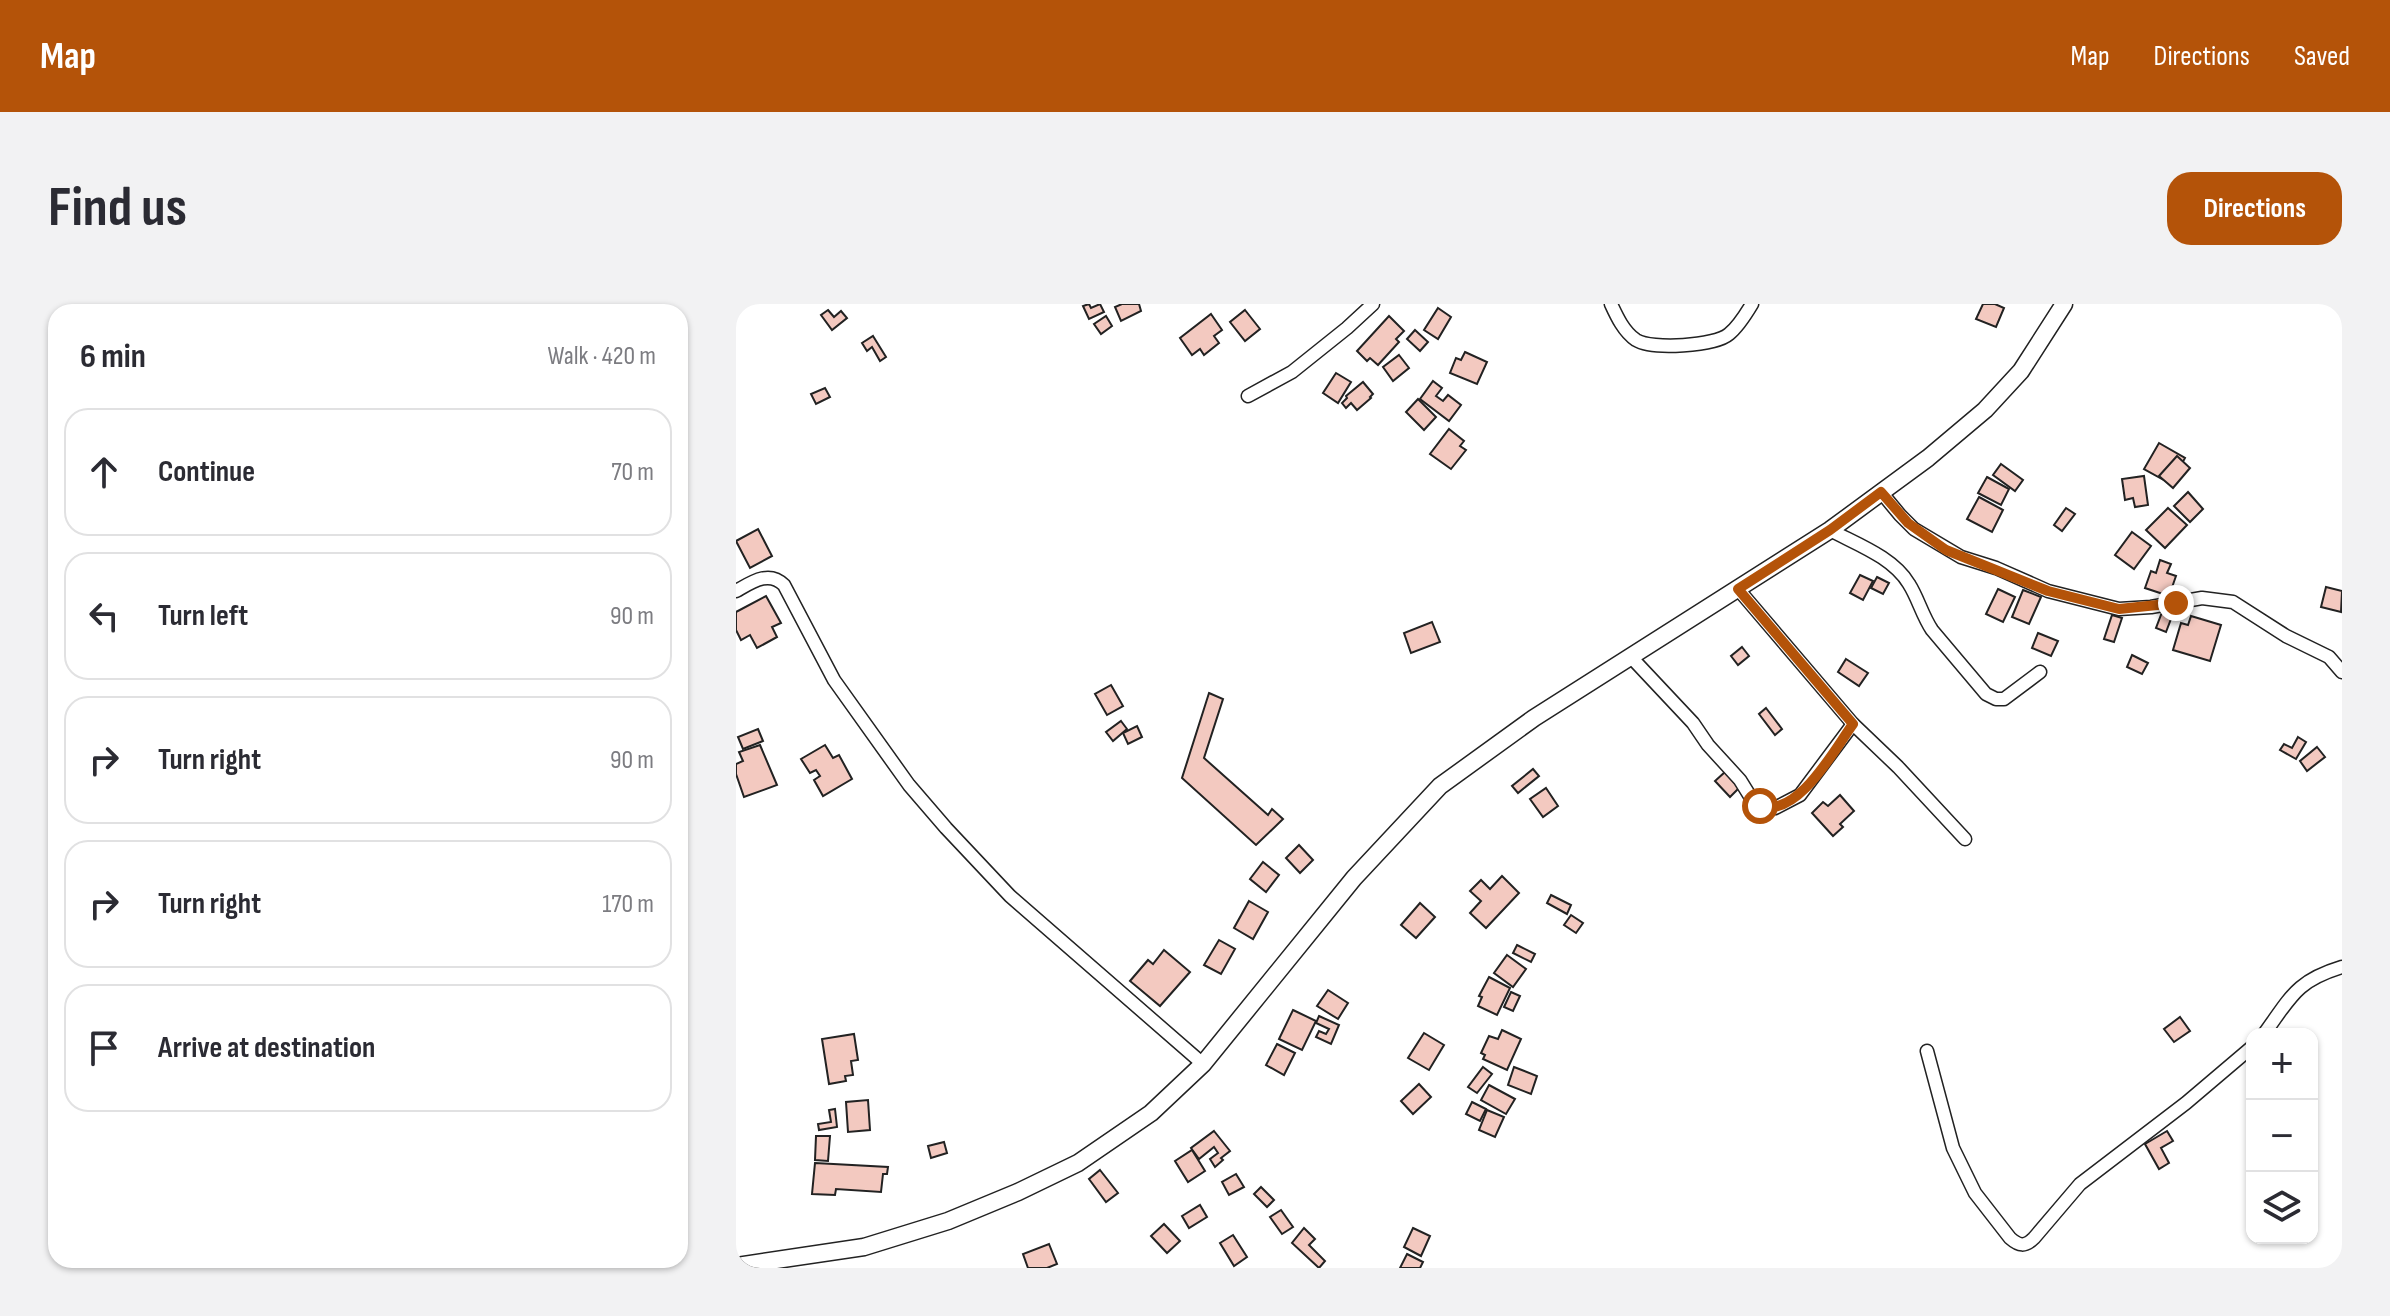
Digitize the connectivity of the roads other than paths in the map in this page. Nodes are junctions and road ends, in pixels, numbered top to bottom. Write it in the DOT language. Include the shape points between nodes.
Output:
graph roads {
  1 [pos="1373,304"];
  2 [pos="1611,304"];
  3 [pos="1752,304"];
  4 [pos="2064,304"];
  5 [pos="1248,396"];
  6 [pos="1881,492"];
  7 [pos="1830,530"];
  8 [pos="1738,589"];
  9 [pos="736,591"];
  10 [pos="1631,657"];
  11 [pos="2040,672"];
  12 [pos="2342,672"];
  13 [pos="1853,724"];
  14 [pos="1965,839"];
  15 [pos="2342,967"];
  16 [pos="2268,1028"];
  17 [pos="1927,1051"];
  18 [pos="2246,1052"];
  19 [pos="1203,1064"];
  20 [pos="736,1266"];
  1 -- 5 [label="street" via="1292,372"];
  2 -- 3 [label="street" via="1631,337 1664,345 1714,342 1728,335"];
  4 -- 6 [label="main road" via="2021,371 1985,410"];
  6 -- 7 [label="main road"];
  6 -- 12 [label="street" via="1914,529 1961,557 2048,591 2129,610 2202,598 2233,602 2329,657"];
  7 -- 8 [label="main road"];
  7 -- 11 [label="street" via="1903,575 1932,630 1989,696 2004,699"];
  8 -- 10 [label="main road"];
  8 -- 13 [label="street"];
  9 -- 19 [label="street" via="769,576 778,578 834,680 946,828 1010,896"];
  10 -- 13 [label="street" via="1693,723 1753,801 1767,808 1800,795"];
  10 -- 19 [label="main road" via="1482,754 1430,796 1354,878"];
  13 -- 14 [label="street"];
  15 -- 16 [label="street" via="2300,986"];
  17 -- 18 [label="street" via="1953,1148 1975,1193 2022,1246 2080,1184"];
  19 -- 20 [label="main road" via="1151,1113 1078,1163 1018,1192 864,1247"];
}
